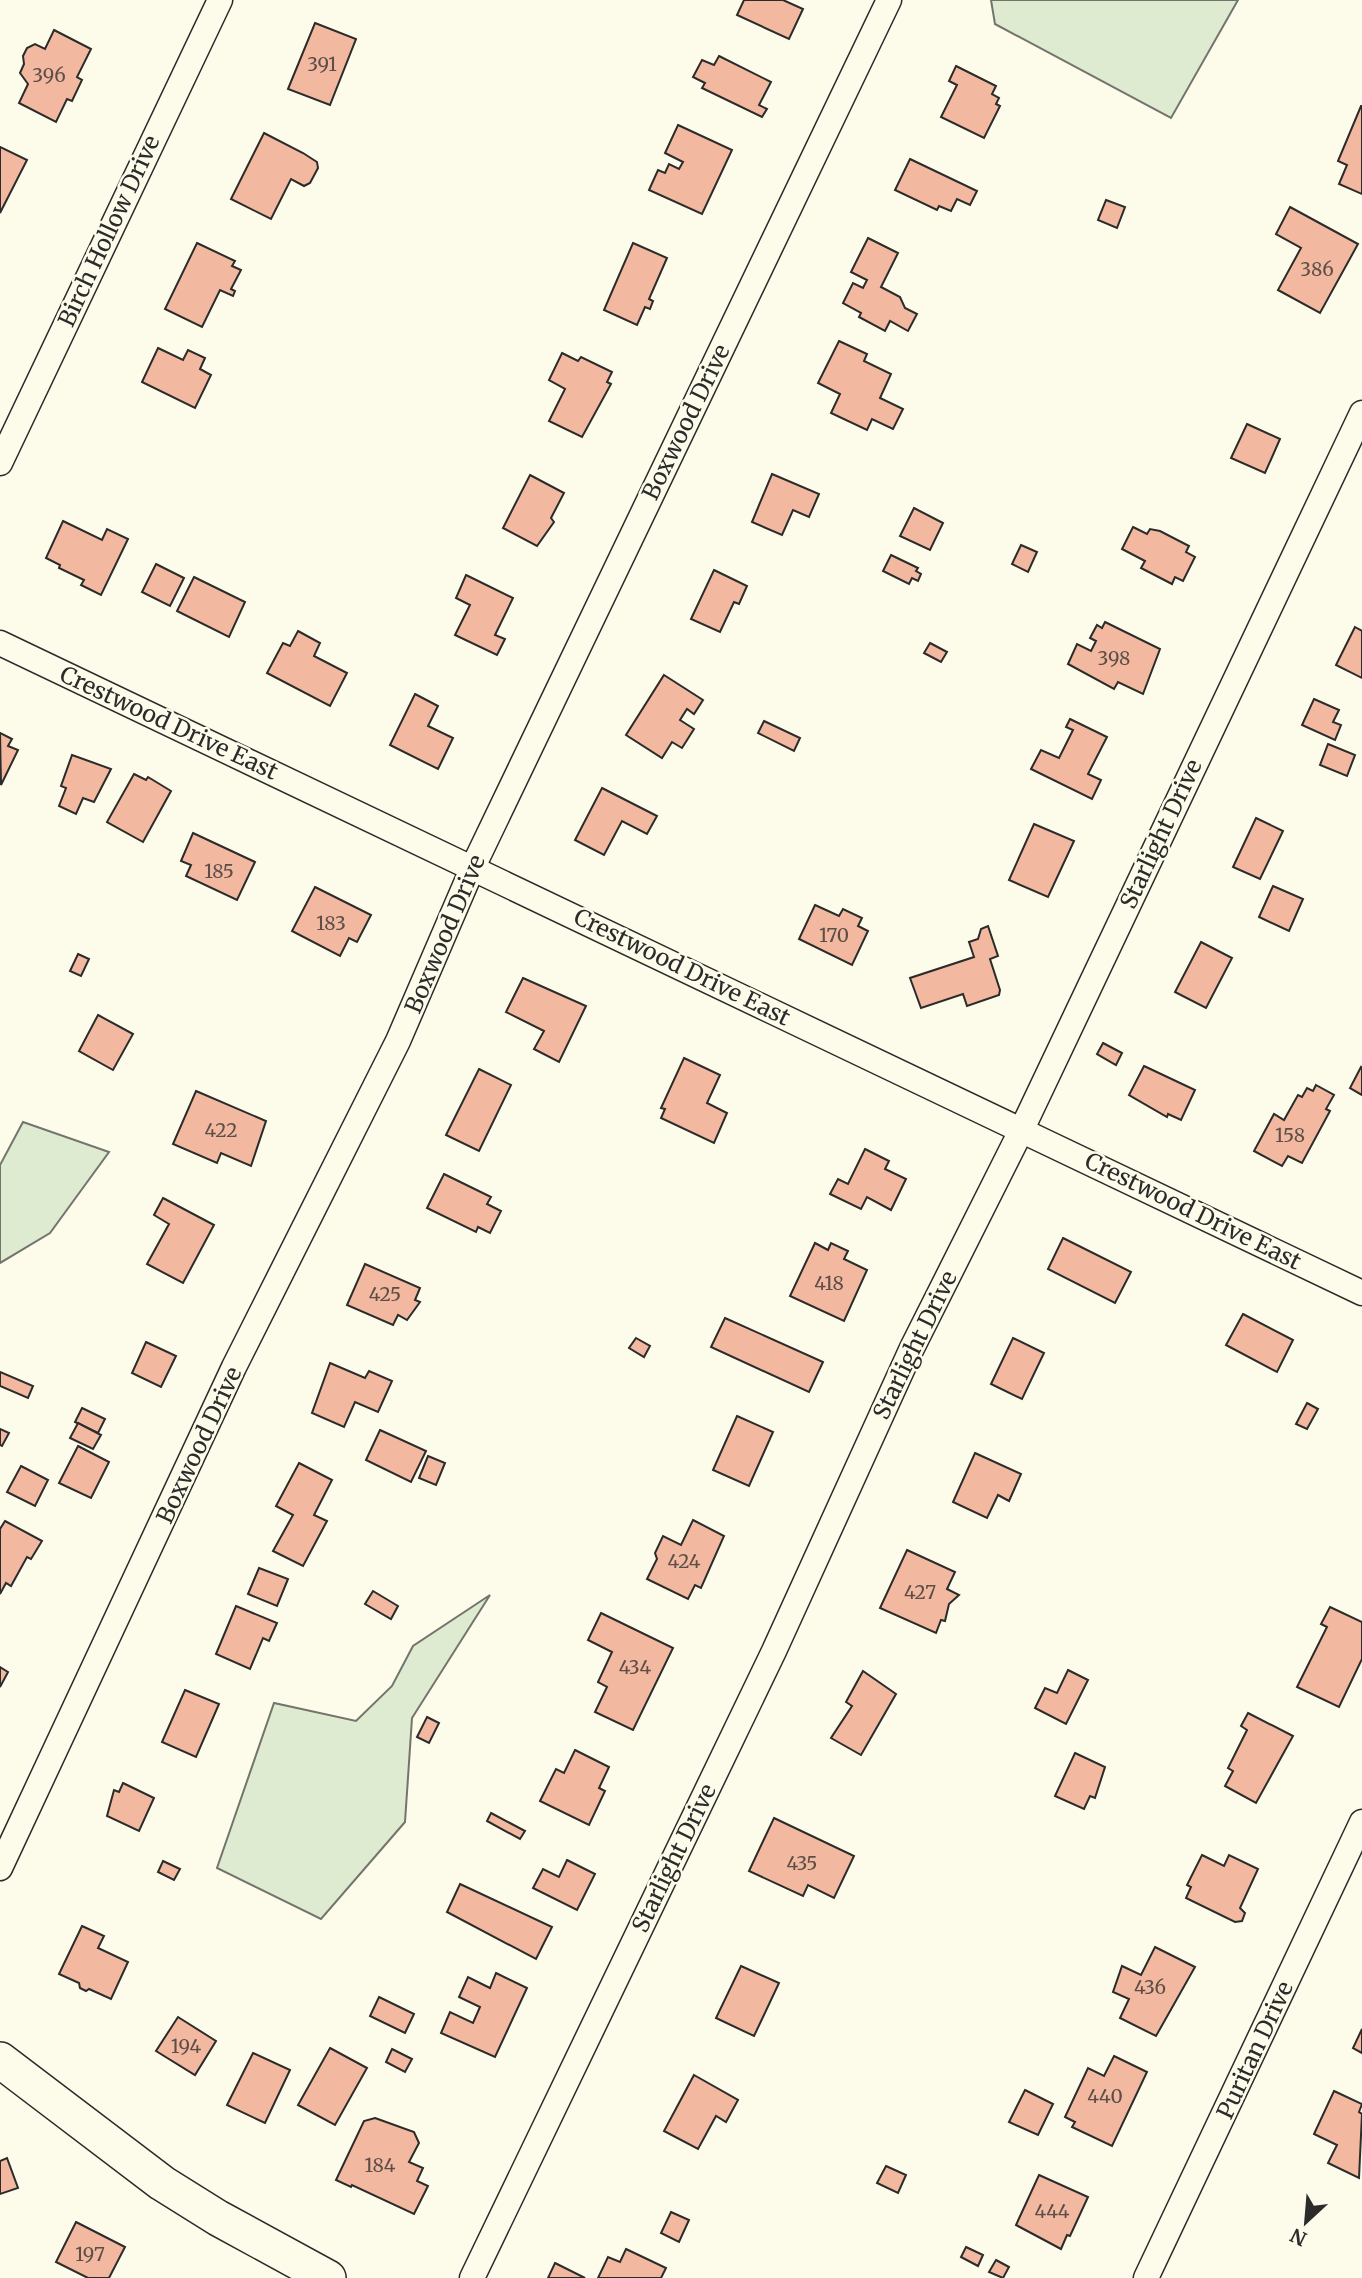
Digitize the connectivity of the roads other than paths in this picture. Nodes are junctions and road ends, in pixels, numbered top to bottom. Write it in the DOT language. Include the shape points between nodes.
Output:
graph roads {
  1 [pos="220,0"];
  2 [pos="888,0"];
  3 [pos="1362,413"];
  4 [pos="0,463"];
  5 [pos="0,643"];
  6 [pos="473,867"];
  7 [pos="1022,1129"];
  8 [pos="1362,1293"];
  9 [pos="1362,1822"];
  10 [pos="0,1868"];
  11 [pos="0,2060"];
  12 [pos="328,2278"];
  13 [pos="472,2278"];
  14 [pos="1146,2278"];
  1 -- 4 [label="street, Birch Hollow Drive"];
  2 -- 6 [label="street, Boxwood Drive"];
  3 -- 7 [label="street, Starlight Drive"];
  5 -- 6 [label="street, Crestwood Drive East"];
  6 -- 7 [label="street, Crestwood Drive East"];
  6 -- 10 [label="street, Boxwood Drive" via="398,1041 234,1367"];
  7 -- 8 [label="street, Crestwood Drive East"];
  7 -- 13 [label="street, Starlight Drive" via="912,1348 774,1651"];
  9 -- 14 [label="street, Puritan Drive"];
  11 -- 12 [label="main road" via="162,2183"];
}
